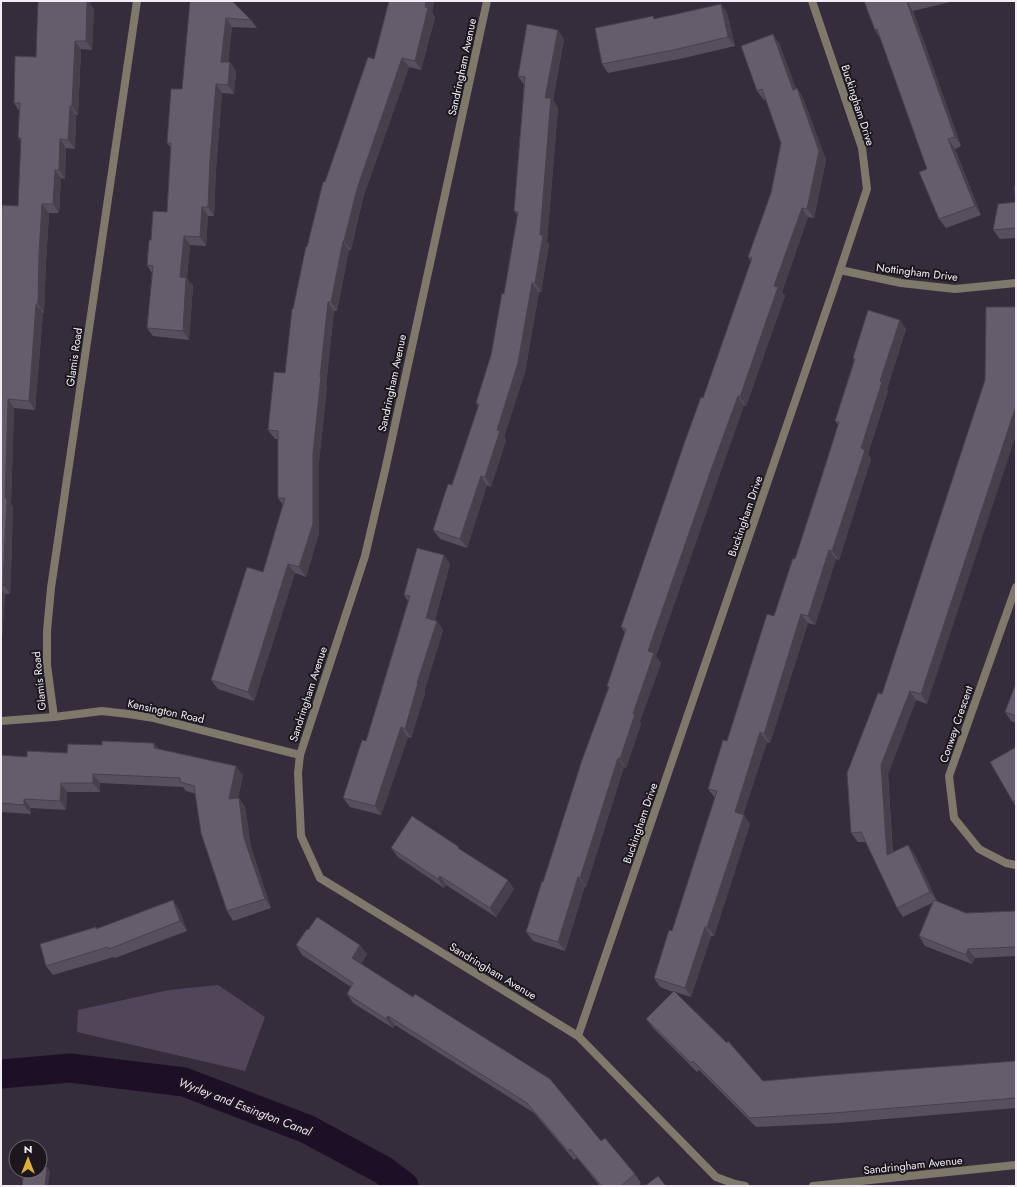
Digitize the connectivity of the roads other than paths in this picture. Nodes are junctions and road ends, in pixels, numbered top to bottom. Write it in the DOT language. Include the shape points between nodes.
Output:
graph roads {
  1 [pos="137,1"];
  2 [pos="487,1"];
  3 [pos="812,1"];
  4 [pos="840,270"];
  5 [pos="1016,283"];
  6 [pos="1016,587"];
  7 [pos="54,717"];
  8 [pos="1,721"];
  9 [pos="300,754"];
  10 [pos="1016,865"];
  11 [pos="578,1036"];
  12 [pos="1016,1165"];
  13 [pos="745,1186"];
  14 [pos="813,1186"];
  1 -- 7 [label="street, Glamis Road" via="51,588 47,665"];
  2 -- 9 [label="street, Sandringham Avenue" via="365,556"];
  3 -- 4 [label="street, Buckingham Drive" via="862,148 867,189"];
  4 -- 5 [label="street, Nottingham Drive" via="901,283 955,289"];
  4 -- 11 [label="street, Buckingham Drive"];
  6 -- 10 [label="street, Conway Crescent" via="949,776 954,818 979,849 1006,863"];
  7 -- 8 [label="street, Kensington Road"];
  7 -- 9 [label="street, Kensington Road" via="102,711 128,714"];
  9 -- 11 [label="street, Sandringham Avenue" via="298,773 301,836 320,878"];
  11 -- 13 [label="street, Sandringham Avenue" via="716,1177"];
  12 -- 14 [label="street, Sandringham Avenue"];
}
